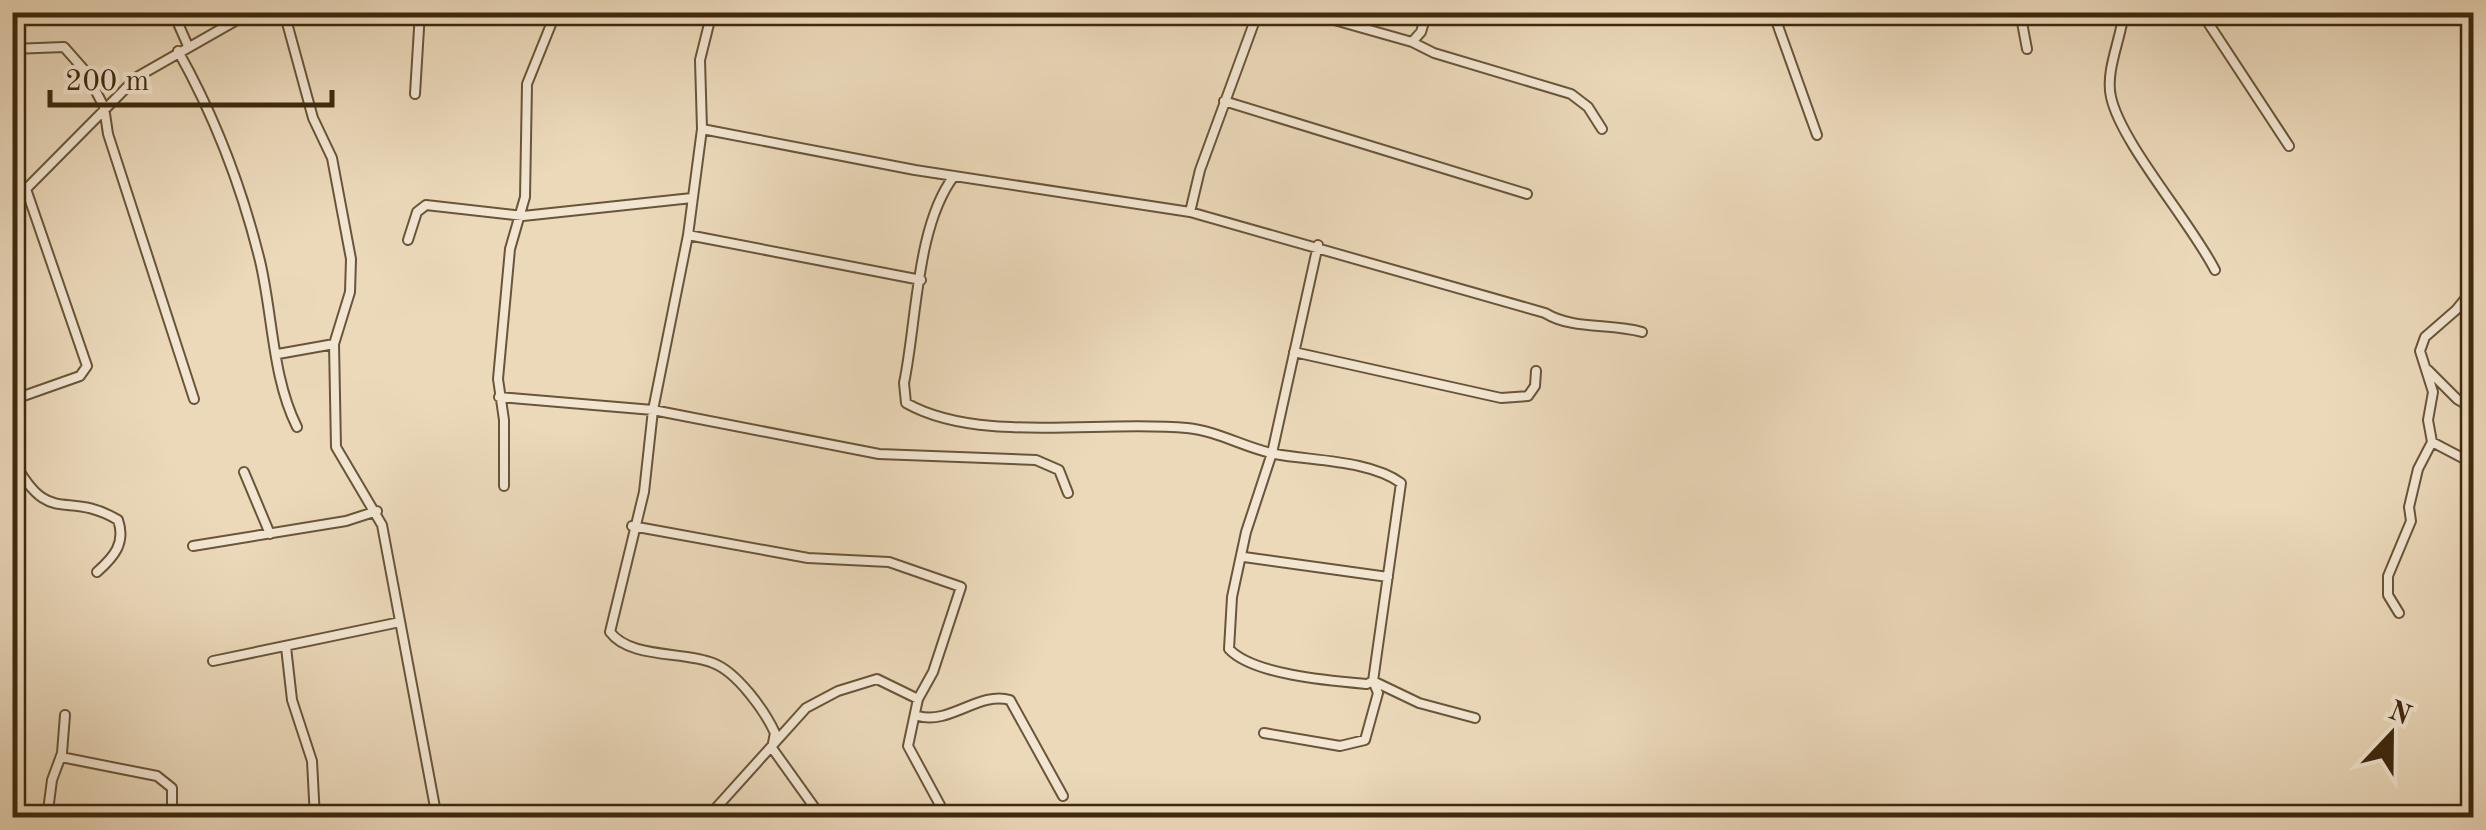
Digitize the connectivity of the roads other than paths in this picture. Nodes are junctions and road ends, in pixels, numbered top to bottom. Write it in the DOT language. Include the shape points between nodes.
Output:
graph roads {
  1 [pos="173,12"];
  2 [pos="251,12"];
  3 [pos="284,12"];
  4 [pos="420,12"];
  5 [pos="556,12"];
  6 [pos="712,12"];
  7 [pos="1258,12"];
  8 [pos="1306,12"];
  9 [pos="1427,12"];
  10 [pos="1773,12"];
  11 [pos="2020,12"];
  12 [pos="2124,12"];
  13 [pos="2201,12"];
  14 [pos="1412,42"];
  15 [pos="188,46"];
  16 [pos="12,49"];
  17 [pos="2027,49"];
  18 [pos="178,52"];
  19 [pos="415,94"];
  20 [pos="1224,101"];
  21 [pos="104,107"];
  22 [pos="702,129"];
  23 [pos="1602,129"];
  24 [pos="1817,134"];
  25 [pos="2289,146"];
  26 [pos="954,176"];
  27 [pos="26,189"];
  28 [pos="12,194"];
  29 [pos="1527,194"];
  30 [pos="692,198"];
  31 [pos="1190,212"];
  32 [pos="523,216"];
  33 [pos="688,235"];
  34 [pos="408,240"];
  35 [pos="1318,245"];
  36 [pos="2214,270"];
  37 [pos="922,280"];
  38 [pos="2474,288"];
  39 [pos="1642,332"];
  40 [pos="334,344"];
  41 [pos="1294,352"];
  42 [pos="278,354"];
  43 [pos="2426,368"];
  44 [pos="1536,372"];
  45 [pos="499,397"];
  46 [pos="194,399"];
  47 [pos="12,400"];
  48 [pos="2474,408"];
  49 [pos="653,410"];
  50 [pos="297,428"];
  51 [pos="2432,442"];
  52 [pos="1272,454"];
  53 [pos="12,458"];
  54 [pos="2474,464"];
  55 [pos="244,472"];
  56 [pos="504,486"];
  57 [pos="1068,494"];
  58 [pos="376,511"];
  59 [pos="632,526"];
  60 [pos="270,534"];
  61 [pos="194,546"];
  62 [pos="1244,557"];
  63 [pos="96,572"];
  64 [pos="1388,578"];
  65 [pos="2399,613"];
  66 [pos="400,622"];
  67 [pos="286,646"];
  68 [pos="213,662"];
  69 [pos="1373,681"];
  70 [pos="918,699"];
  71 [pos="65,715"];
  72 [pos="918,716"];
  73 [pos="1475,718"];
  74 [pos="1264,733"];
  75 [pos="772,748"];
  76 [pos="61,758"];
  77 [pos="1062,796"];
  78 [pos="172,806"];
  79 [pos="47,818"];
  80 [pos="316,818"];
  81 [pos="436,818"];
  82 [pos="706,818"];
  83 [pos="822,818"];
  84 [pos="947,818"];
  1 -- 15 [label="street"];
  2 -- 15 [label="street"];
  3 -- 40 [label="street" via="343,207 351,278"];
  4 -- 19 [label="street"];
  5 -- 32 [label="street" via="527,84"];
  6 -- 22 [label="street" via="700,60"];
  7 -- 20 [label="street"];
  8 -- 14 [label="street"];
  9 -- 14 [label="street"];
  10 -- 24 [label="street"];
  11 -- 17 [label="street"];
  12 -- 36 [label="street" via="2112,99"];
  13 -- 25 [label="street"];
  14 -- 23 [label="street" via="1571,94"];
  15 -- 18 [label="street"];
  16 -- 21 [label="street" via="64,47"];
  18 -- 21 [label="street"];
  18 -- 42 [label="street" via="234,177"];
  20 -- 29 [label="street"];
  20 -- 31 [label="street"];
  21 -- 27 [label="street"];
  21 -- 46 [label="street"];
  22 -- 26 [label="street"];
  22 -- 30 [label="street"];
  26 -- 31 [label="street"];
  26 -- 37 [label="street" via="938,197"];
  27 -- 28 [label="street"];
  27 -- 47 [label="street" via="87,366 80,376"];
  30 -- 32 [label="street"];
  30 -- 33 [label="street"];
  31 -- 35 [label="street"];
  32 -- 34 [label="street" via="420,206"];
  32 -- 45 [label="street" via="510,249"];
  33 -- 37 [label="street"];
  33 -- 49 [label="street"];
  35 -- 39 [label="street" via="1545,312 1566,324"];
  35 -- 41 [label="street"];
  37 -- 52 [label="street" via="903,394 920,412 1011,426 1191,428"];
  38 -- 43 [label="street" via="2425,337 2420,351"];
  40 -- 42 [label="street"];
  40 -- 58 [label="street" via="336,446"];
  41 -- 44 [label="street" via="1501,398 1528,396"];
  41 -- 52 [label="street"];
  42 -- 50 [label="street"];
  43 -- 48 [label="street"];
  43 -- 51 [label="street" via="2433,392"];
  45 -- 49 [label="street"];
  45 -- 56 [label="street"];
  49 -- 57 [label="street" via="879,454 1036,460 1059,470"];
  49 -- 59 [label="street" via="644,492"];
  51 -- 54 [label="street"];
  51 -- 65 [label="street" via="2388,576 2388,595"];
  52 -- 62 [label="street" via="1252,504"];
  52 -- 64 [label="street" via="1401,483"];
  53 -- 63 [label="street" via="43,502 100,510 118,520 122,534 115,554"];
  55 -- 60 [label="street"];
  58 -- 60 [label="street"];
  58 -- 66 [label="street"];
  59 -- 70 [label="street" via="808,558 889,562 956,582 960,600"];
  59 -- 75 [label="street" via="612,635 718,664 767,719 775,733"];
  60 -- 61 [label="street"];
  62 -- 64 [label="street"];
  62 -- 69 [label="street" via="1232,596 1229,649 1236,657 1304,676"];
  64 -- 69 [label="street"];
  66 -- 67 [label="street"];
  66 -- 81 [label="street"];
  67 -- 68 [label="street"];
  67 -- 80 [label="street" via="292,700 312,761"];
  69 -- 73 [label="street"];
  69 -- 74 [label="street" via="1378,693 1365,740 1340,746"];
  70 -- 72 [label="street"];
  70 -- 75 [label="street" via="868,680 806,708"];
  71 -- 76 [label="street"];
  72 -- 77 [label="street" via="1010,700"];
  72 -- 84 [label="street" via="908,746"];
  75 -- 82 [label="street"];
  75 -- 83 [label="street"];
  76 -- 78 [label="street" via="157,776 172,788"];
  76 -- 79 [label="street"];
}
